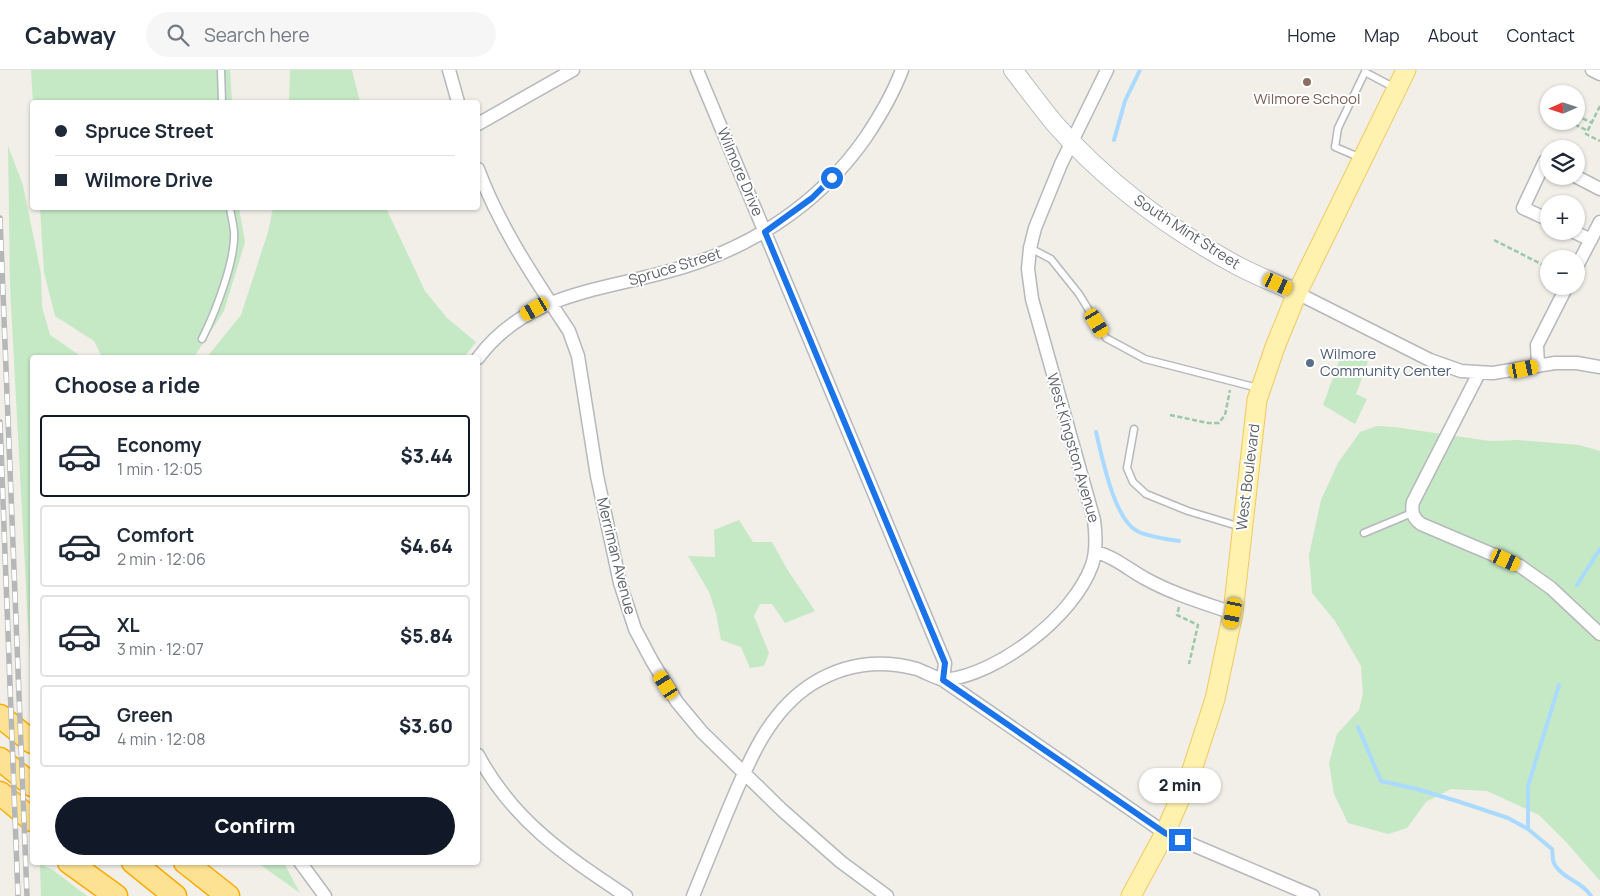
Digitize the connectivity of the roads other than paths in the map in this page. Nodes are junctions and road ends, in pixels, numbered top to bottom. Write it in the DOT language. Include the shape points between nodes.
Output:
graph roads {
  1 [pos="221,70"];
  2 [pos="450,70"];
  3 [pos="572,70"];
  4 [pos="696,70"];
  5 [pos="902,70"];
  6 [pos="1013,70"];
  7 [pos="1107,70"];
  8 [pos="1406,70"];
  9 [pos="1592,70"];
  10 [pos="1600,74"];
  11 [pos="1397,89"];
  12 [pos="222,100"];
  13 [pos="458,100"];
  14 [pos="480,123"];
  15 [pos="1071,141"];
  16 [pos="1363,159"];
  17 [pos="1540,172"];
  18 [pos="480,174"];
  19 [pos="1585,181"];
  20 [pos="1600,189"];
  21 [pos="230,210"];
  22 [pos="1540,216"];
  23 [pos="1600,222"];
  24 [pos="765,232"];
  25 [pos="1585,237"];
  26 [pos="1591,240"];
  27 [pos="1030,248"];
  28 [pos="1585,251"];
  29 [pos="1297,293"];
  30 [pos="1562,295"];
  31 [pos="550,302"];
  32 [pos="202,339"];
  33 [pos="480,356"];
  34 [pos="1538,366"];
  35 [pos="1600,367"];
  36 [pos="1478,373"];
  37 [pos="1261,388"];
  38 [pos="1134,429"];
  39 [pos="1412,513"];
  40 [pos="1242,528"];
  41 [pos="1364,533"];
  42 [pos="1095,552"];
  43 [pos="1233,613"];
  44 [pos="1600,634"];
  45 [pos="943,680"];
  46 [pos="0,711"];
  47 [pos="0,716"];
  48 [pos="26,737"];
  49 [pos="480,758"];
  50 [pos="0,760"];
  51 [pos="744,774"];
  52 [pos="30,783"];
  53 [pos="0,793"];
  54 [pos="0,799"];
  55 [pos="0,813"];
  56 [pos="30,818"];
  57 [pos="30,819"];
  58 [pos="1165,833"];
  59 [pos="30,835"];
  60 [pos="73,865"];
  61 [pos="90,865"];
  62 [pos="136,865"];
  63 [pos="189,865"];
  64 [pos="302,865"];
  65 [pos="116,896"];
  66 [pos="127,896"];
  67 [pos="175,896"];
  68 [pos="228,896"];
  69 [pos="325,896"];
  70 [pos="626,896"];
  71 [pos="693,896"];
  72 [pos="887,896"];
  73 [pos="1131,896"];
  74 [pos="1313,896"];
  1 -- 12 [label="lane"];
  2 -- 13 [label="street"];
  3 -- 14 [label="street"];
  4 -- 24 [label="street, Wilmore Drive"];
  5 -- 24 [label="street, Spruce Street" via="879,117 847,162 812,198"];
  6 -- 15 [label="street, South Mint Street"];
  7 -- 15 [label="street, West Kingston Avenue"];
  8 -- 11 [label="main road, West Boulevard"];
  9 -- 10 [label="street"];
  11 -- 16 [label="main road, West Boulevard"];
  11 -- 16 [label="lane" via="1365,72 1338,128 1335,147"];
  15 -- 27 [label="street, West Kingston Avenue"];
  15 -- 29 [label="street, South Mint Street" via="1160,218 1240,267"];
  16 -- 29 [label="main road, West Boulevard"];
  17 -- 22 [label="street" via="1523,208"];
  18 -- 31 [label="street, Merriman Avenue" via="511,241"];
  19 -- 20 [label="street"];
  21 -- 32 [label="lane" via="234,232 230,261 213,317"];
  23 -- 26 [label="street"];
  24 -- 31 [label="street, Spruce Street" via="704,260"];
  24 -- 45 [label="street, Wilmore Drive" via="945,663"];
  25 -- 26 [label="street"];
  26 -- 28 [label="street"];
  27 -- 37 [label="lane" via="1051,259 1079,294 1106,338 1145,359"];
  27 -- 42 [label="street, West Kingston Avenue" via="1028,269 1032,299 1093,514"];
  29 -- 36 [label="street, South Mint Street" via="1430,360"];
  29 -- 37 [label="main road, West Boulevard"];
  30 -- 34 [label="street" via="1537,345"];
  31 -- 33 [label="street, Spruce Street" via="514,322"];
  31 -- 51 [label="street, Merriman Avenue" via="569,331 578,356 603,506 620,583 635,629 696,727"];
  34 -- 35 [label="street, South Mint Street" via="1577,363"];
  34 -- 36 [label="street, South Mint Street"];
  36 -- 39 [label="street" via="1414,502"];
  37 -- 40 [label="main road, West Boulevard"];
  38 -- 40 [label="lane" via="1127,468 1133,482 1146,494"];
  39 -- 41 [label="lane"];
  39 -- 44 [label="street" via="1421,524 1520,566 1551,588"];
  40 -- 43 [label="main road, West Boulevard"];
  42 -- 43 [label="street" via="1104,554 1146,580"];
  42 -- 45 [label="street, West Kingston Avenue" via="1075,596 1043,631 992,664"];
  43 -- 58 [label="main road, West Boulevard" via="1221,674 1200,749"];
  45 -- 51 [label="street" via="916,669 894,665 861,665 829,674 810,685 779,714 759,743"];
  45 -- 58 [label="street"];
  46 -- 48 [label="highway"];
  47 -- 48 [label="highway"];
  49 -- 70 [label="street" via="521,816 546,840"];
  50 -- 52 [label="highway"];
  51 -- 71 [label="street"];
  51 -- 72 [label="street, Merriman Avenue" via="833,855"];
  53 -- 56 [label="highway"];
  54 -- 57 [label="highway"];
  55 -- 59 [label="highway"];
  58 -- 73 [label="main road, West Boulevard"];
  58 -- 74 [label="street"];
  60 -- 65 [label="highway"];
  61 -- 66 [label="highway"];
  62 -- 67 [label="highway"];
  63 -- 68 [label="highway"];
  64 -- 69 [label="street"];
}
